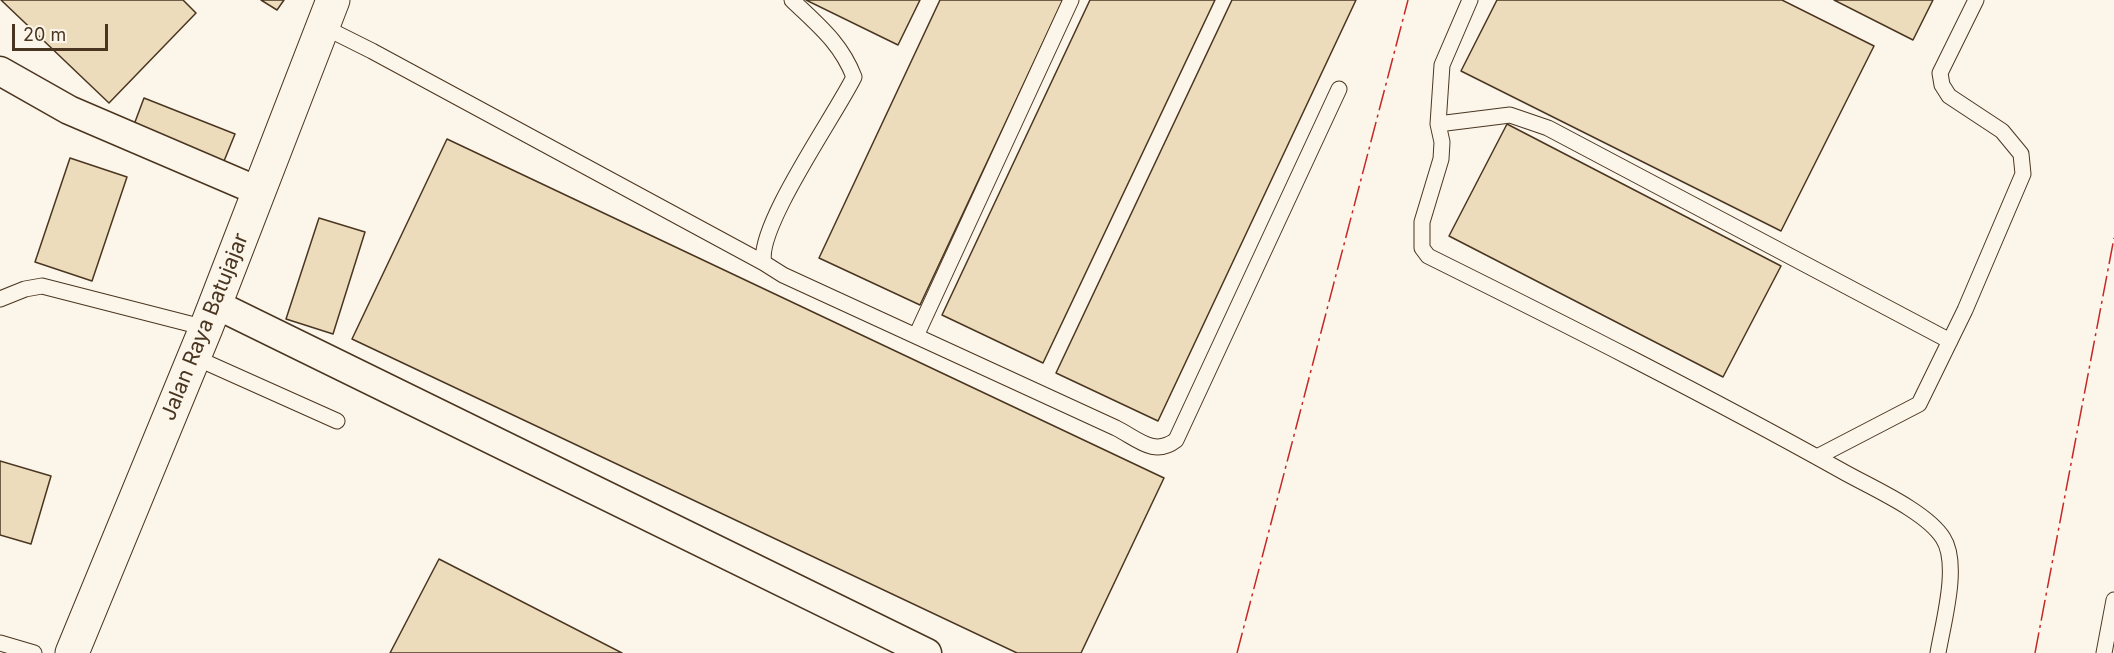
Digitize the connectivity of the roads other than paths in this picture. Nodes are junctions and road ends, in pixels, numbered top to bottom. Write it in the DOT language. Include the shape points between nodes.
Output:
graph roads {
  1 [pos="792,0"];
  2 [pos="1071,0"];
  3 [pos="1470,0"];
  4 [pos="1976,0"];
  5 [pos="327,13"];
  6 [pos="0,71"];
  7 [pos="1339,89"];
  8 [pos="1438,124"];
  9 [pos="258,192"];
  10 [pos="764,263"];
  11 [pos="0,299"];
  12 [pos="205,330"];
  13 [pos="916,336"];
  14 [pos="1950,340"];
  15 [pos="337,421"];
  16 [pos="1817,458"];
  17 [pos="2114,600"];
  18 [pos="0,643"];
  19 [pos="34,653"];
  20 [pos="72,653"];
  21 [pos="927,653"];
  22 [pos="1938,653"];
  23 [pos="2104,653"];
  1 -- 10 [label="lane" via="836,42 854,77 778,209 764,246"];
  2 -- 13 [label="lane"];
  3 -- 8 [label="lane" via="1442,65"];
  4 -- 14 [label="lane" via="1940,73 1942,85 1949,96 2002,131 2021,154 2023,174"];
  5 -- 9 [label="highway, Jalan Raya Batujajar"];
  5 -- 10 [label="lane" via="383,56"];
  6 -- 9 [label="street" via="69,110"];
  7 -- 13 [label="lane" via="1176,440 1168,446 1155,448"];
  8 -- 14 [label="lane" via="1510,115 1548,128"];
  8 -- 16 [label="lane" via="1441,159 1422,222 1422,248 1428,256 1590,336"];
  9 -- 12 [label="highway, Jalan Raya Batujajar"];
  10 -- 13 [label="lane"];
  11 -- 12 [label="lane" via="42,286"];
  12 -- 15 [label="lane"];
  12 -- 20 [label="highway, Jalan Raya Batujajar"];
  12 -- 21 [label="street"];
  14 -- 16 [label="lane" via="1918,404"];
  16 -- 22 [label="lane" via="1926,519 1944,538 1952,571"];
  17 -- 23 [label="lane"];
  18 -- 19 [label="lane"];
}
